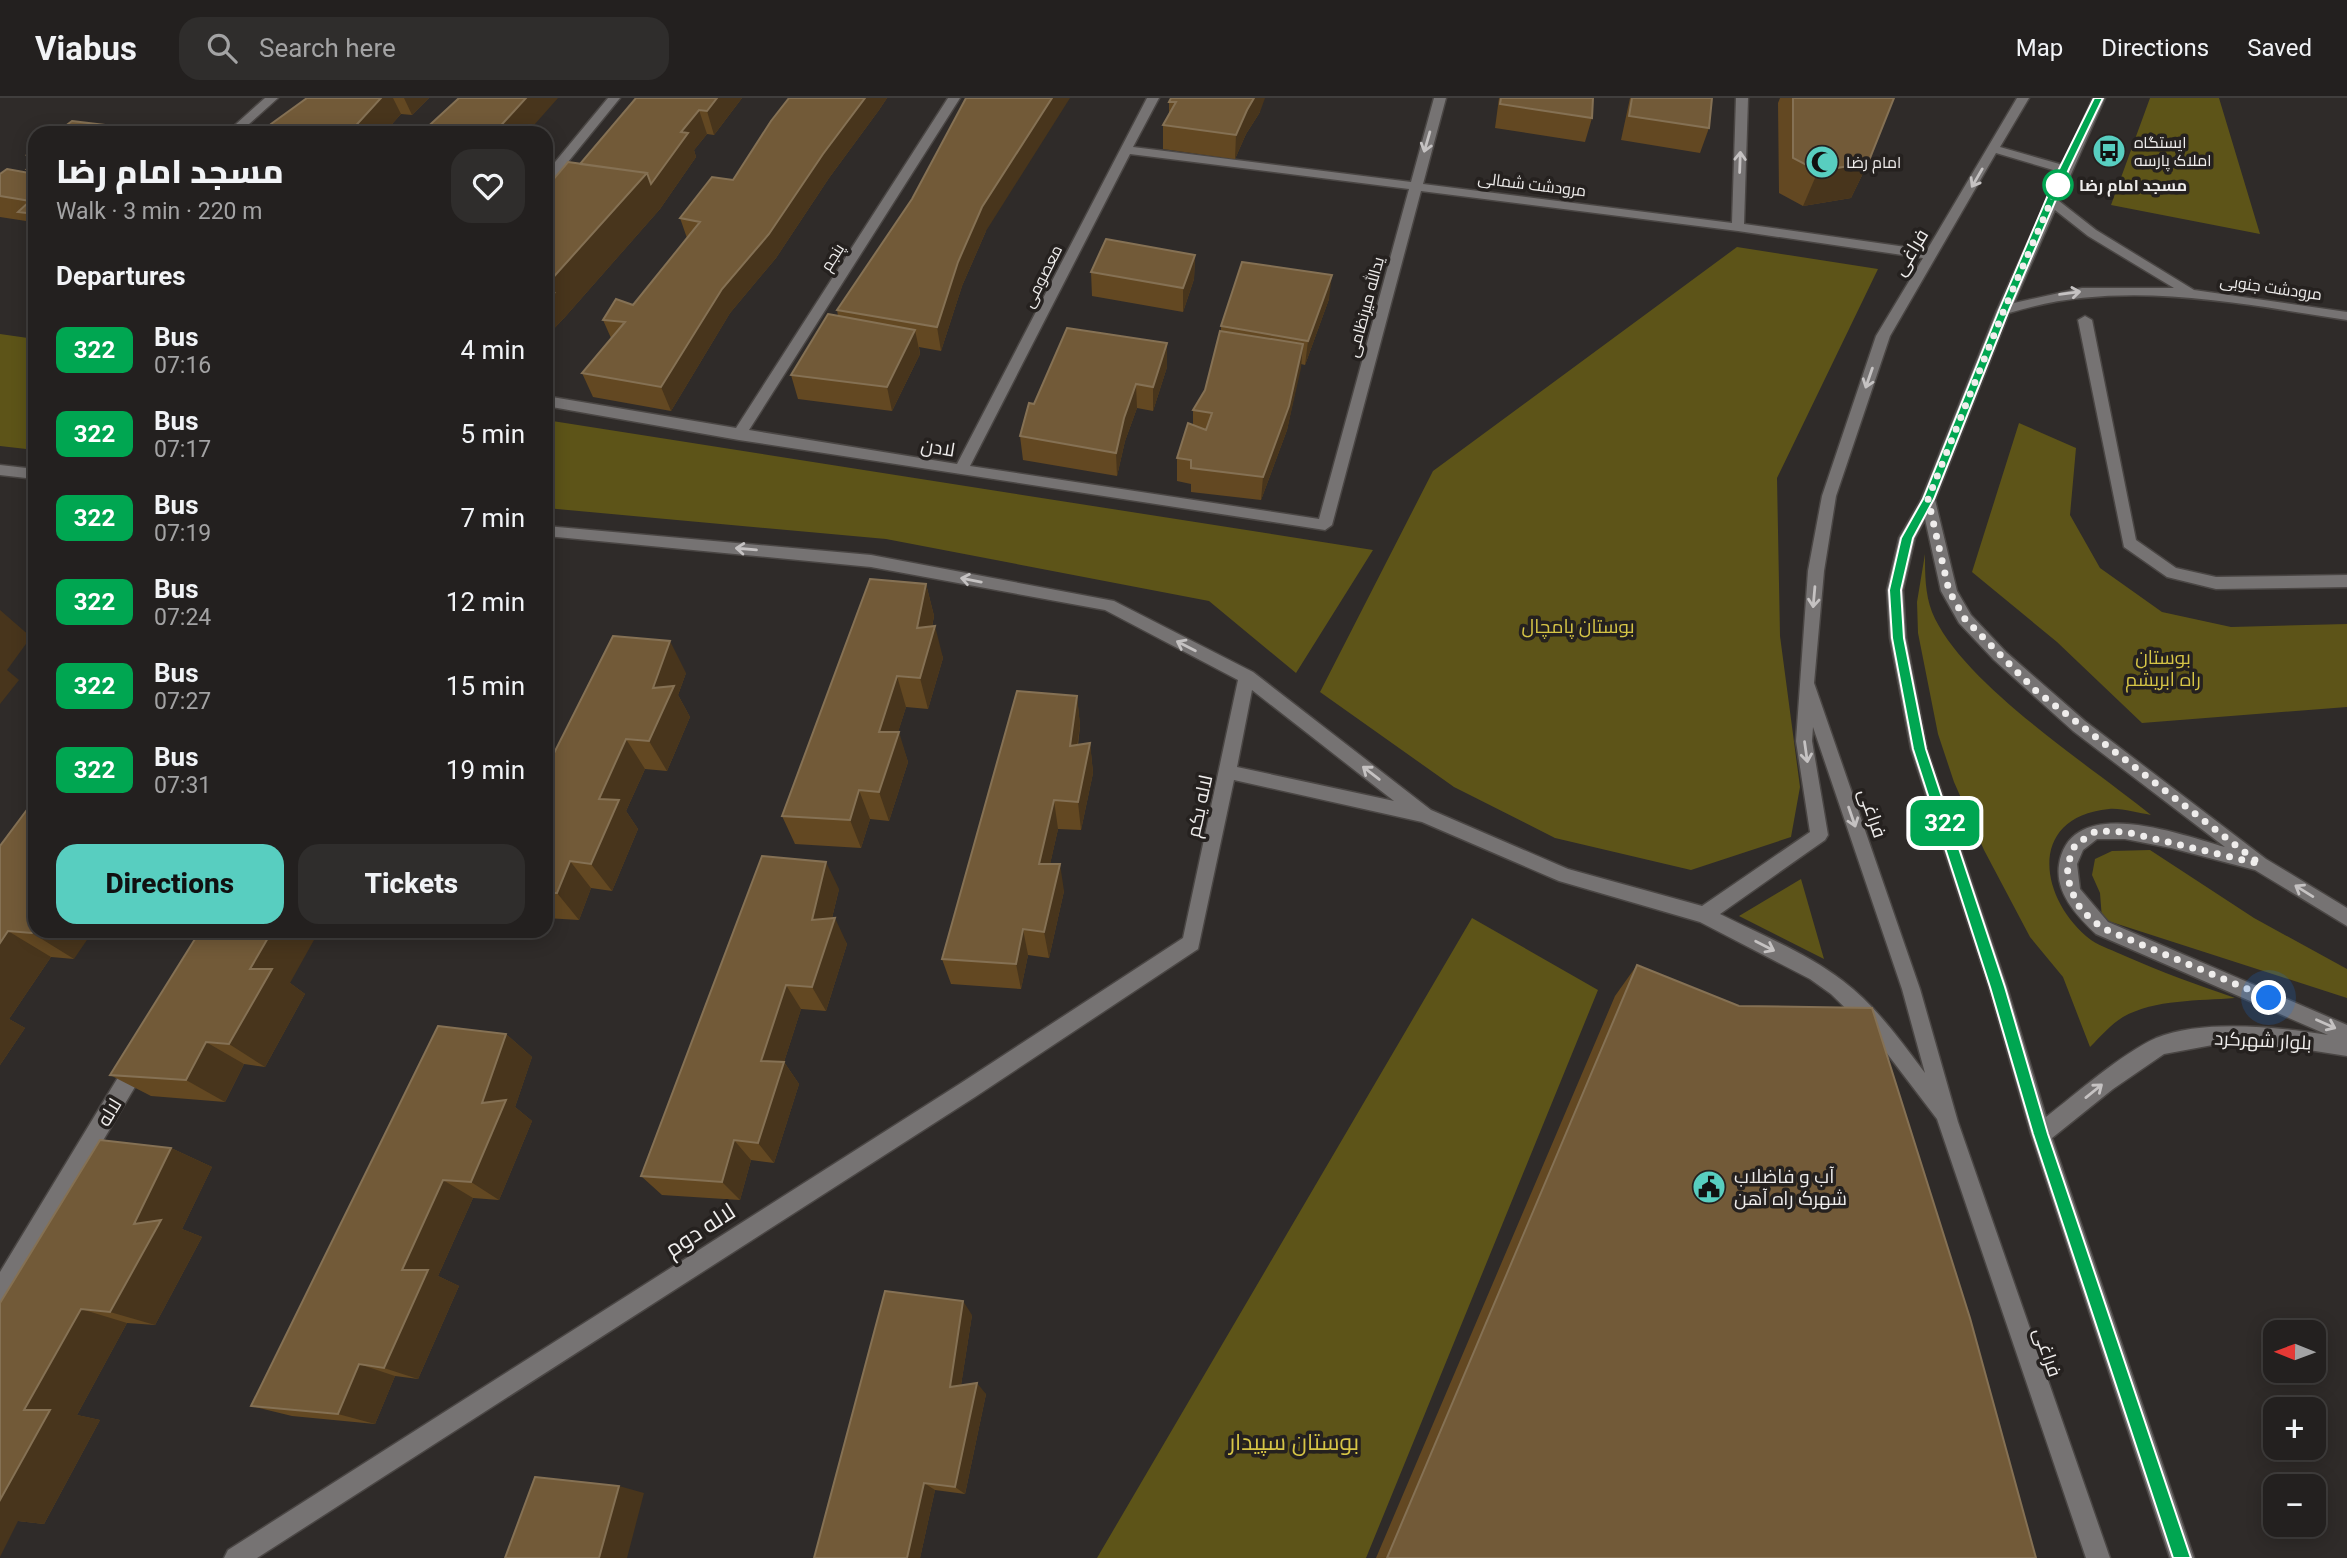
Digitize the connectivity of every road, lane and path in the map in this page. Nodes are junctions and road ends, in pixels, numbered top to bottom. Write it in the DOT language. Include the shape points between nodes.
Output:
graph roads {
  1 [pos="272,98"];
  2 [pos="614,98"];
  3 [pos="954,98"];
  4 [pos="1153,98"];
  5 [pos="1440,98"];
  6 [pos="1742,98"];
  7 [pos="2023,98"];
  8 [pos="2099,98"];
  9 [pos="240,126"];
  10 [pos="1994,149"];
  11 [pos="1126,150"];
  12 [pos="2064,169"];
  13 [pos="553,172"];
  14 [pos="1415,185"];
  15 [pos="2051,201"];
  16 [pos="1738,226"];
  17 [pos="1932,255"];
  18 [pos="2191,293"];
  19 [pos="2004,310"];
  20 [pos="2347,316"];
  21 [pos="2085,320"];
  22 [pos="553,402"];
  23 [pos="739,435"];
  24 [pos="0,470"];
  25 [pos="961,470"];
  26 [pos="28,473"];
  27 [pos="1928,499"];
  28 [pos="1325,525"];
  29 [pos="553,532"];
  30 [pos="2347,580"];
  31 [pos="1247,677"];
  32 [pos="1806,683"];
  33 [pos="1228,772"];
  34 [pos="1425,815"];
  35 [pos="2260,864"];
  36 [pos="1704,915"];
  37 [pos="2347,918"];
  38 [pos="1191,943"];
  39 [pos="2347,1034"];
  40 [pos="2347,1046"];
  41 [pos="147,1048"];
  42 [pos="1948,1122"];
  43 [pos="2040,1134"];
  44 [pos="0,1292"];
  45 [pos="236,1558"];
  46 [pos="2098,1558"];
  47 [pos="2182,1558"];
  1 -- 9 [label="street"];
  2 -- 13 [label="street"];
  3 -- 23 [label="street, پنجم"];
  4 -- 11 [label="street, معصومی"];
  5 -- 14 [label="street, یدالله میرنظامی, one-way"];
  16 -- 6 [label="street, one-way"];
  7 -- 10 [label="street, فراغی"];
  8 -- 12 [label="street"];
  10 -- 12 [label="street"];
  10 -- 17 [label="street, فراغی, one-way"];
  11 -- 14 [label="street, مرودشت شمالی"];
  11 -- 25 [label="street, معصومی"];
  12 -- 15 [label="street"];
  14 -- 16 [label="street, مرودشت شمالی"];
  14 -- 28 [label="street, یدالله میرنظامی"];
  15 -- 18 [label="street" via="2102,240"];
  15 -- 19 [label="street"];
  16 -- 17 [label="street, مرودشت شمالی"];
  17 -- 32 [label="street, فراغی, one-way" via="1883,336 1829,496 1816,571"];
  19 -- 18 [label="street, مرودشت جنوبی, one-way" via="2083,291"];
  18 -- 20 [label="street, مرودشت جنوبی"];
  19 -- 27 [label="street"];
  21 -- 30 [label="street" via="2129,543 2172,573 2216,583"];
  22 -- 23 [label="street, لادن"];
  23 -- 25 [label="street, لادن"];
  24 -- 26 [label="street"];
  25 -- 28 [label="street, لادن"];
  27 -- 35 [label="street" via="1949,591 1965,619 2070,719"];
  27 -- 43 [label="street" via="1907,538 1895,590 1898,638 1919,749 1998,987"];
  31 -- 29 [label="street, one-way" via="1108,606 871,561"];
  31 -- 33 [label="street, لاله یکم"];
  34 -- 31 [label="street, one-way"];
  32 -- 36 [label="street, one-way" via="1804,741 1819,835"];
  32 -- 42 [label="street, فراغی, one-way" via="1911,989"];
  33 -- 34 [label="street"];
  33 -- 38 [label="street, لاله یکم"];
  34 -- 36 [label="street" via="1564,876"];
  37 -- 35 [label="street, one-way"];
  35 -- 39 [label="street, one-way" via="2126,832 2096,831 2075,845 2067,866 2070,888 2081,910 2102,928"];
  36 -- 42 [label="street, one-way" via="1838,988 1880,1029"];
  38 -- 45 [label="street, لاله دوم"];
  43 -- 40 [label="street, بلوار شهرکرد, one-way" via="2160,1046 2218,1035"];
  41 -- 44 [label="street, لاله"];
  42 -- 46 [label="street, فراغی"];
  43 -- 47 [label="street"];
}
